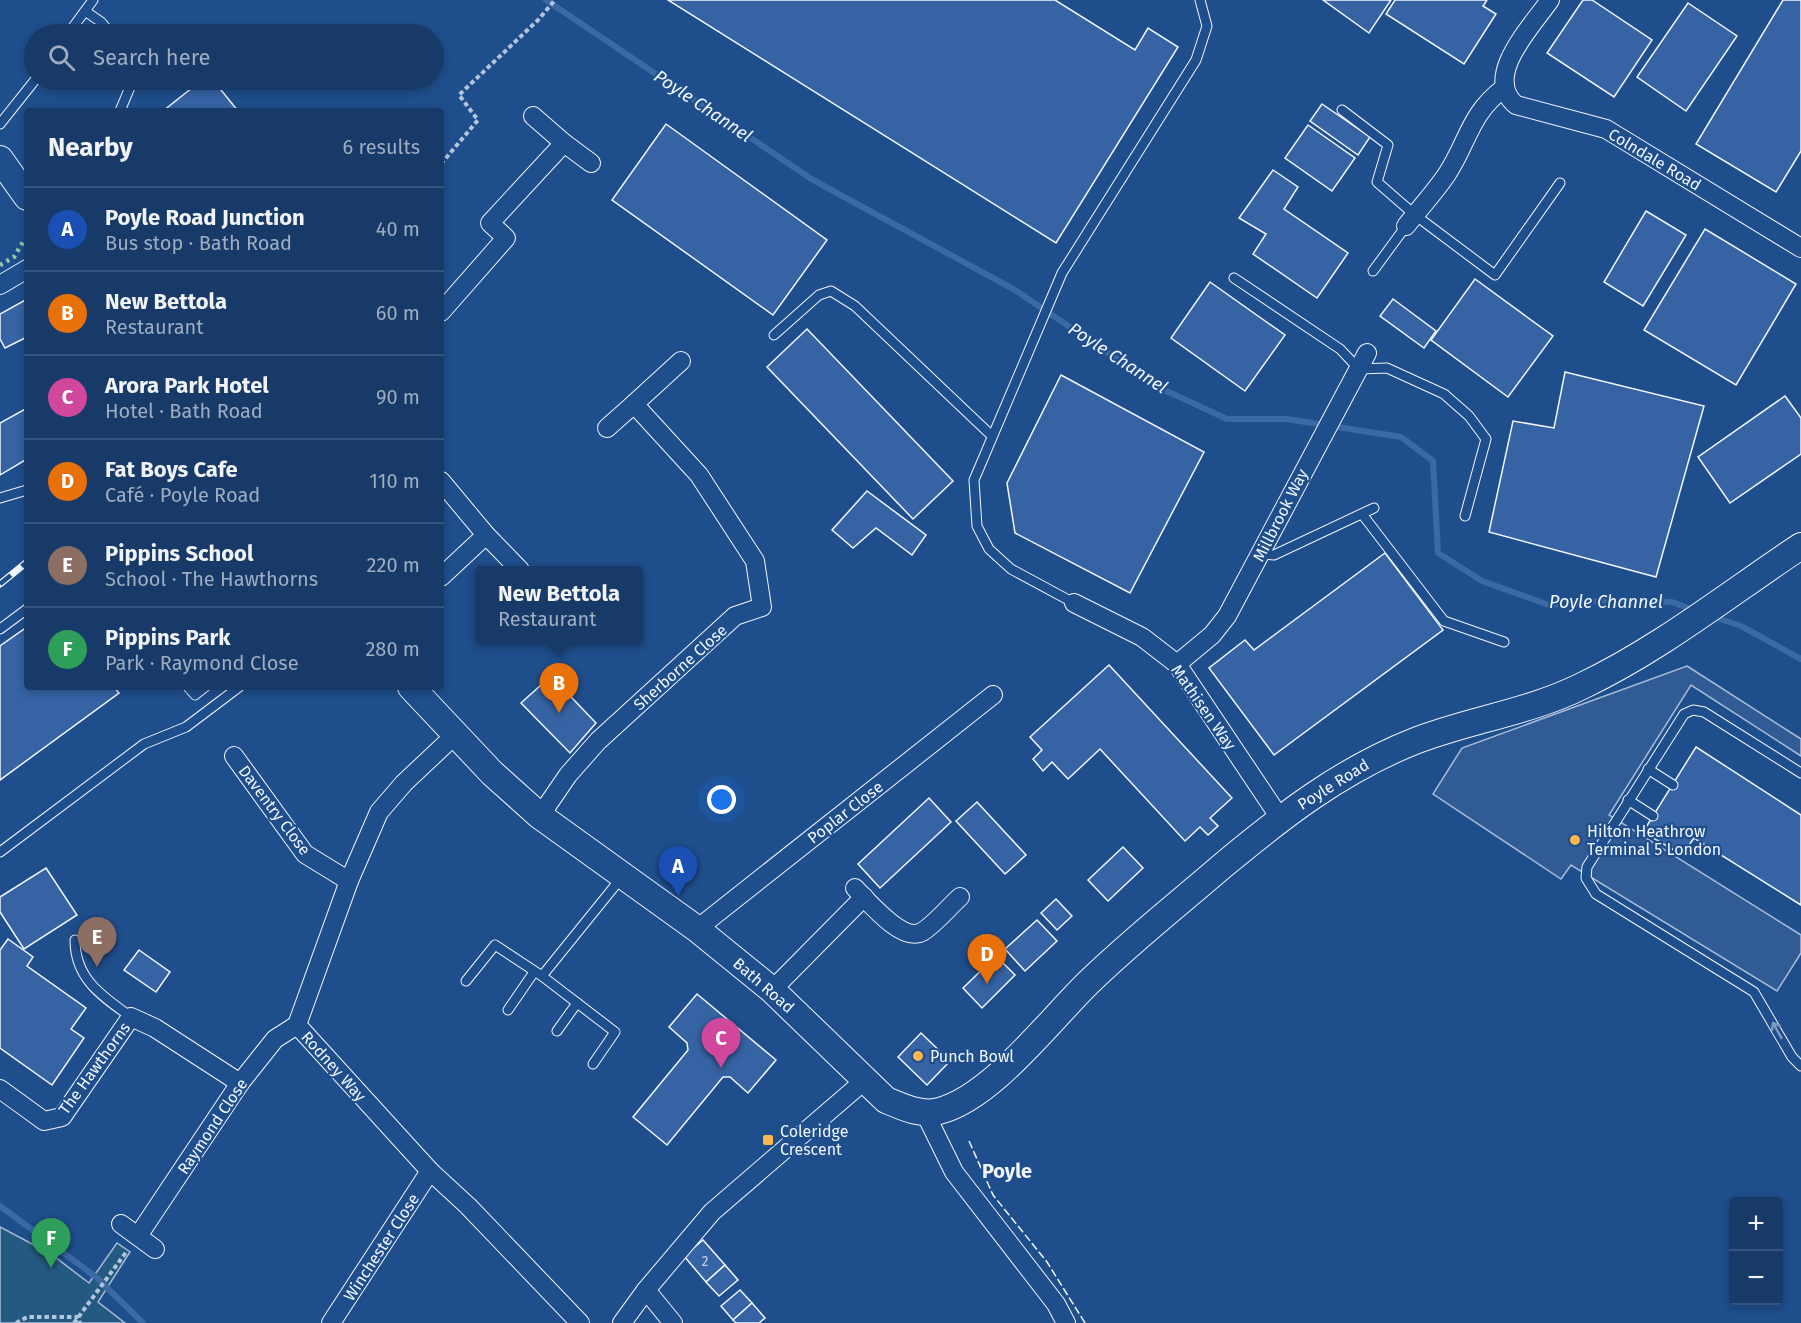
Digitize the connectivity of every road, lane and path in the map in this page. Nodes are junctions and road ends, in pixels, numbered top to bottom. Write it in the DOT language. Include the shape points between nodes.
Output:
graph roads {
  1 [pos="93,0"];
  2 [pos="555,0"];
  3 [pos="1200,0"];
  4 [pos="1549,0"];
  5 [pos="85,11"];
  6 [pos="75,24"];
  7 [pos="102,24"];
  8 [pos="1504,88"];
  9 [pos="27,90"];
  10 [pos="129,90"];
  11 [pos="121,108"];
  12 [pos="1342,110"];
  13 [pos="533,116"];
  14 [pos="0,124"];
  15 [pos="564,143"];
  16 [pos="0,159"];
  17 [pos="444,160"];
  18 [pos="591,163"];
  19 [pos="1560,183"];
  20 [pos="24,193"];
  21 [pos="1410,220"];
  22 [pos="1798,239"];
  23 [pos="24,271"];
  24 [pos="1373,271"];
  25 [pos="1234,278"];
  26 [pos="0,285"];
  27 [pos="444,309"];
  28 [pos="774,335"];
  29 [pos="681,361"];
  30 [pos="1363,361"];
  31 [pos="634,404"];
  32 [pos="607,429"];
  33 [pos="992,436"];
  34 [pos="444,485"];
  35 [pos="24,491"];
  36 [pos="0,498"];
  37 [pos="1374,508"];
  38 [pos="1362,514"];
  39 [pos="1465,516"];
  40 [pos="486,535"];
  41 [pos="1801,546"];
  42 [pos="1260,554"];
  43 [pos="516,566"];
  44 [pos="444,574"];
  45 [pos="1074,603"];
  46 [pos="24,611"];
  47 [pos="0,629"];
  48 [pos="1504,642"];
  49 [pos="1177,664"];
  50 [pos="235,690"];
  51 [pos="414,690"];
  52 [pos="993,696"];
  53 [pos="455,735"];
  54 [pos="234,756"];
  55 [pos="1648,769"];
  56 [pos="1801,773"];
  57 [pos="1673,785"];
  58 [pos="1628,800"];
  59 [pos="540,816"];
  60 [pos="1653,816"];
  61 [pos="1280,818"];
  62 [pos="0,852"];
  63 [pos="624,876"];
  64 [pos="349,881"];
  65 [pos="960,897"];
  66 [pos="697,930"];
  67 [pos="75,940"];
  68 [pos="538,974"];
  69 [pos="466,981"];
  70 [pos="772,990"];
  71 [pos="577,1003"];
  72 [pos="508,1010"];
  73 [pos="130,1017"];
  74 [pos="297,1025"];
  75 [pos="557,1031"];
  76 [pos="593,1064"];
  77 [pos="1801,1066"];
  78 [pos="864,1081"];
  79 [pos="240,1083"];
  80 [pos="3,1098"];
  81 [pos="925,1113"];
  82 [pos="430,1171"];
  83 [pos="121,1224"];
  84 [pos="138,1236"];
  85 [pos="155,1249"];
  86 [pos="646,1290"];
  87 [pos="78,1317"];
  88 [pos="16,1323"];
  89 [pos="74,1323"];
  90 [pos="80,1323"];
  91 [pos="331,1323"];
  92 [pos="580,1323"];
  93 [pos="622,1323"];
  94 [pos="673,1323"];
  95 [pos="1066,1323"];
  1 -- 5 [label="lane"];
  2 -- 17 [label="path" via="459,95 478,120"];
  3 -- 33 [label="lane" via="1207,26 1196,60 1062,273"];
  4 -- 8 [label="street" via="1506,65"];
  5 -- 6 [label="lane"];
  5 -- 7 [label="lane"];
  8 -- 21 [label="street" via="1491,98 1470,126 1447,174"];
  8 -- 22 [label="street, Colndale Road" via="1516,105 1606,129"];
  9 -- 14 [label="lane"];
  10 -- 11 [label="lane"];
  12 -- 21 [label="lane" via="1388,146 1377,182"];
  13 -- 15 [label="street"];
  15 -- 18 [label="street"];
  15 -- 27 [label="street" via="490,223 506,238 505,252"];
  16 -- 20 [label="street"];
  19 -- 21 [label="lane" via="1495,275"];
  21 -- 24 [label="lane"];
  23 -- 26 [label="street"];
  25 -- 30 [label="lane"];
  28 -- 33 [label="lane" via="819,295 831,291 855,306"];
  29 -- 31 [label="street"];
  30 -- 39 [label="lane" via="1444,393 1486,439"];
  30 -- 42 [label="street, Millbrook Way"];
  31 -- 32 [label="street"];
  31 -- 59 [label="street, Sherborne Close" via="699,475 755,561 762,607 735,616 598,741"];
  33 -- 45 [label="lane" via="974,480 977,526 989,549 1011,569"];
  34 -- 40 [label="street"];
  35 -- 36 [label="lane"];
  37 -- 38 [label="lane"];
  38 -- 42 [label="lane" via="1274,555"];
  38 -- 48 [label="lane" via="1444,621"];
  40 -- 43 [label="street"];
  40 -- 44 [label="street"];
  41 -- 61 [label="street, Poyle Road" via="1644,651 1580,687 1377,757"];
  42 -- 49 [label="street, Millbrook Way" via="1227,616 1212,635"];
  45 -- 49 [label="street, Mathisen Way" via="1142,637"];
  46 -- 47 [label="lane"];
  49 -- 61 [label="street, Mathisen Way"];
  50 -- 62 [label="lane" via="186,728 144,744"];
  51 -- 53 [label="street, Bath Road"];
  52 -- 66 [label="street, Poplar Close"];
  53 -- 59 [label="street, Bath Road"];
  53 -- 64 [label="street, Rodney Way" via="379,812"];
  54 -- 64 [label="street, Daventry Close" via="305,854"];
  55 -- 56 [label="lane" via="1679,720 1693,710 1704,712"];
  55 -- 57 [label="lane"];
  55 -- 58 [label="lane"];
  58 -- 60 [label="lane"];
  77 -- 58 [label="lane, one-way" via="1754,992 1596,894 1586,878 1587,867"];
  59 -- 63 [label="street, Bath Road"];
  61 -- 81 [label="street, Poyle Road" via="1090,981 997,1076 970,1098"];
  63 -- 66 [label="street, Bath Road"];
  63 -- 68 [label="lane"];
  64 -- 74 [label="street, Rodney Way"];
  65 -- 70 [label="street" via="921,933 911,934 899,930 860,892"];
  66 -- 70 [label="street, Bath Road"];
  67 -- 73 [label="lane" via="75,958 96,992"];
  68 -- 69 [label="lane" via="495,945"];
  68 -- 71 [label="lane"];
  68 -- 72 [label="lane"];
  70 -- 78 [label="street, Bath Road"];
  71 -- 75 [label="lane"];
  71 -- 76 [label="lane" via="615,1032"];
  73 -- 79 [label="street, The Hawthorns" via="155,1028"];
  73 -- 80 [label="street, The Hawthorns" via="62,1117 44,1122"];
  74 -- 79 [label="street, Raymond Close" via="275,1039"];
  74 -- 82 [label="street, Rodney Way"];
  78 -- 81 [label="street, Bath Road" via="886,1100"];
  78 -- 86 [label="street" via="712,1212"];
  79 -- 84 [label="street, Raymond Close"];
  81 -- 95 [label="street" via="954,1172 1056,1304"];
  82 -- 91 [label="street, Winchester Close"];
  82 -- 92 [label="street, Rodney Way"];
  83 -- 84 [label="street"];
  84 -- 85 [label="street"];
  84 -- 87 [label="path"];
  86 -- 93 [label="street"];
  86 -- 94 [label="street"];
  87 -- 88 [label="path" via="27,1317"];
  87 -- 89 [label="path"];
  87 -- 90 [label="path"];
}
